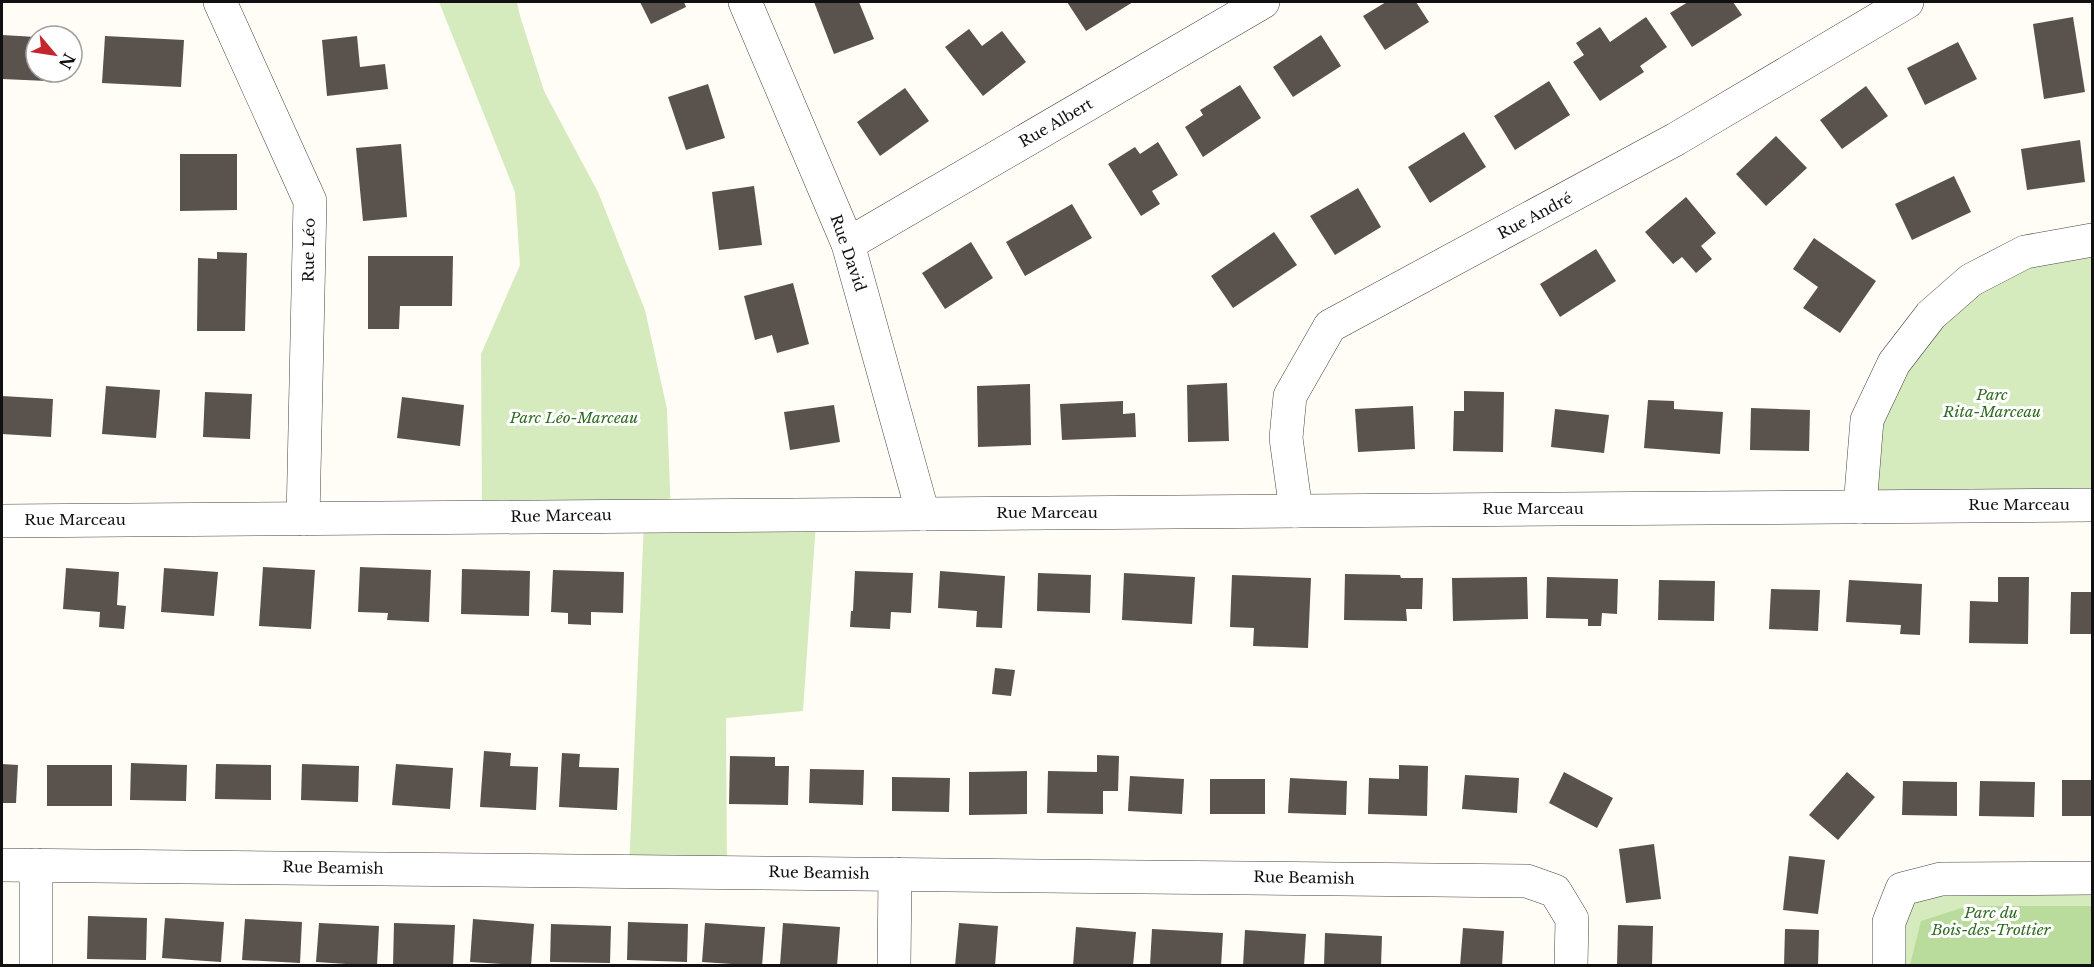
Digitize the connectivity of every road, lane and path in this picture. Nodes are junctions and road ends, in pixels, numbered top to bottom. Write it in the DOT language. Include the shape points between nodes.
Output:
graph roads {
  1 [pos="220,2"];
  2 [pos="745,2"];
  3 [pos="1263,2"];
  4 [pos="1907,2"];
  5 [pos="2092,240"];
  6 [pos="848,244"];
  7 [pos="2092,505"];
  8 [pos="1860,507"];
  9 [pos="1296,511"];
  10 [pos="923,514"];
  11 [pos="303,519"];
  12 [pos="2,521"];
  13 [pos="2,865"];
  14 [pos="36,865"];
  15 [pos="895,874"];
  16 [pos="2092,878"];
  17 [pos="36,966"];
  18 [pos="894,966"];
  19 [pos="1570,966"];
  20 [pos="1889,966"];
  1 -- 11 [label="street, Rue Léo" via="310,201"];
  2 -- 6 [label="street, Rue David"];
  3 -- 6 [label="street, Rue Albert"];
  4 -- 9 [label="street, Rue André" via="1676,139 1330,327 1290,396 1286,438"];
  5 -- 8 [label="street" via="2025,252 1971,280 1931,315 1894,363 1866,420"];
  6 -- 10 [label="street, Rue David"];
  7 -- 8 [label="street, Rue Marceau"];
  8 -- 9 [label="street, Rue Marceau"];
  9 -- 10 [label="street, Rue Marceau"];
  10 -- 11 [label="street, Rue Marceau"];
  11 -- 12 [label="street, Rue Marceau"];
  13 -- 14 [label="street, Rue Beamish"];
  14 -- 15 [label="street, Rue Beamish"];
  14 -- 17 [label="street"];
  15 -- 18 [label="street"];
  15 -- 19 [label="street, Rue Beamish" via="1527,881 1554,891 1572,919"];
  16 -- 20 [label="street" via="1941,879 1902,889 1889,922"];
}
